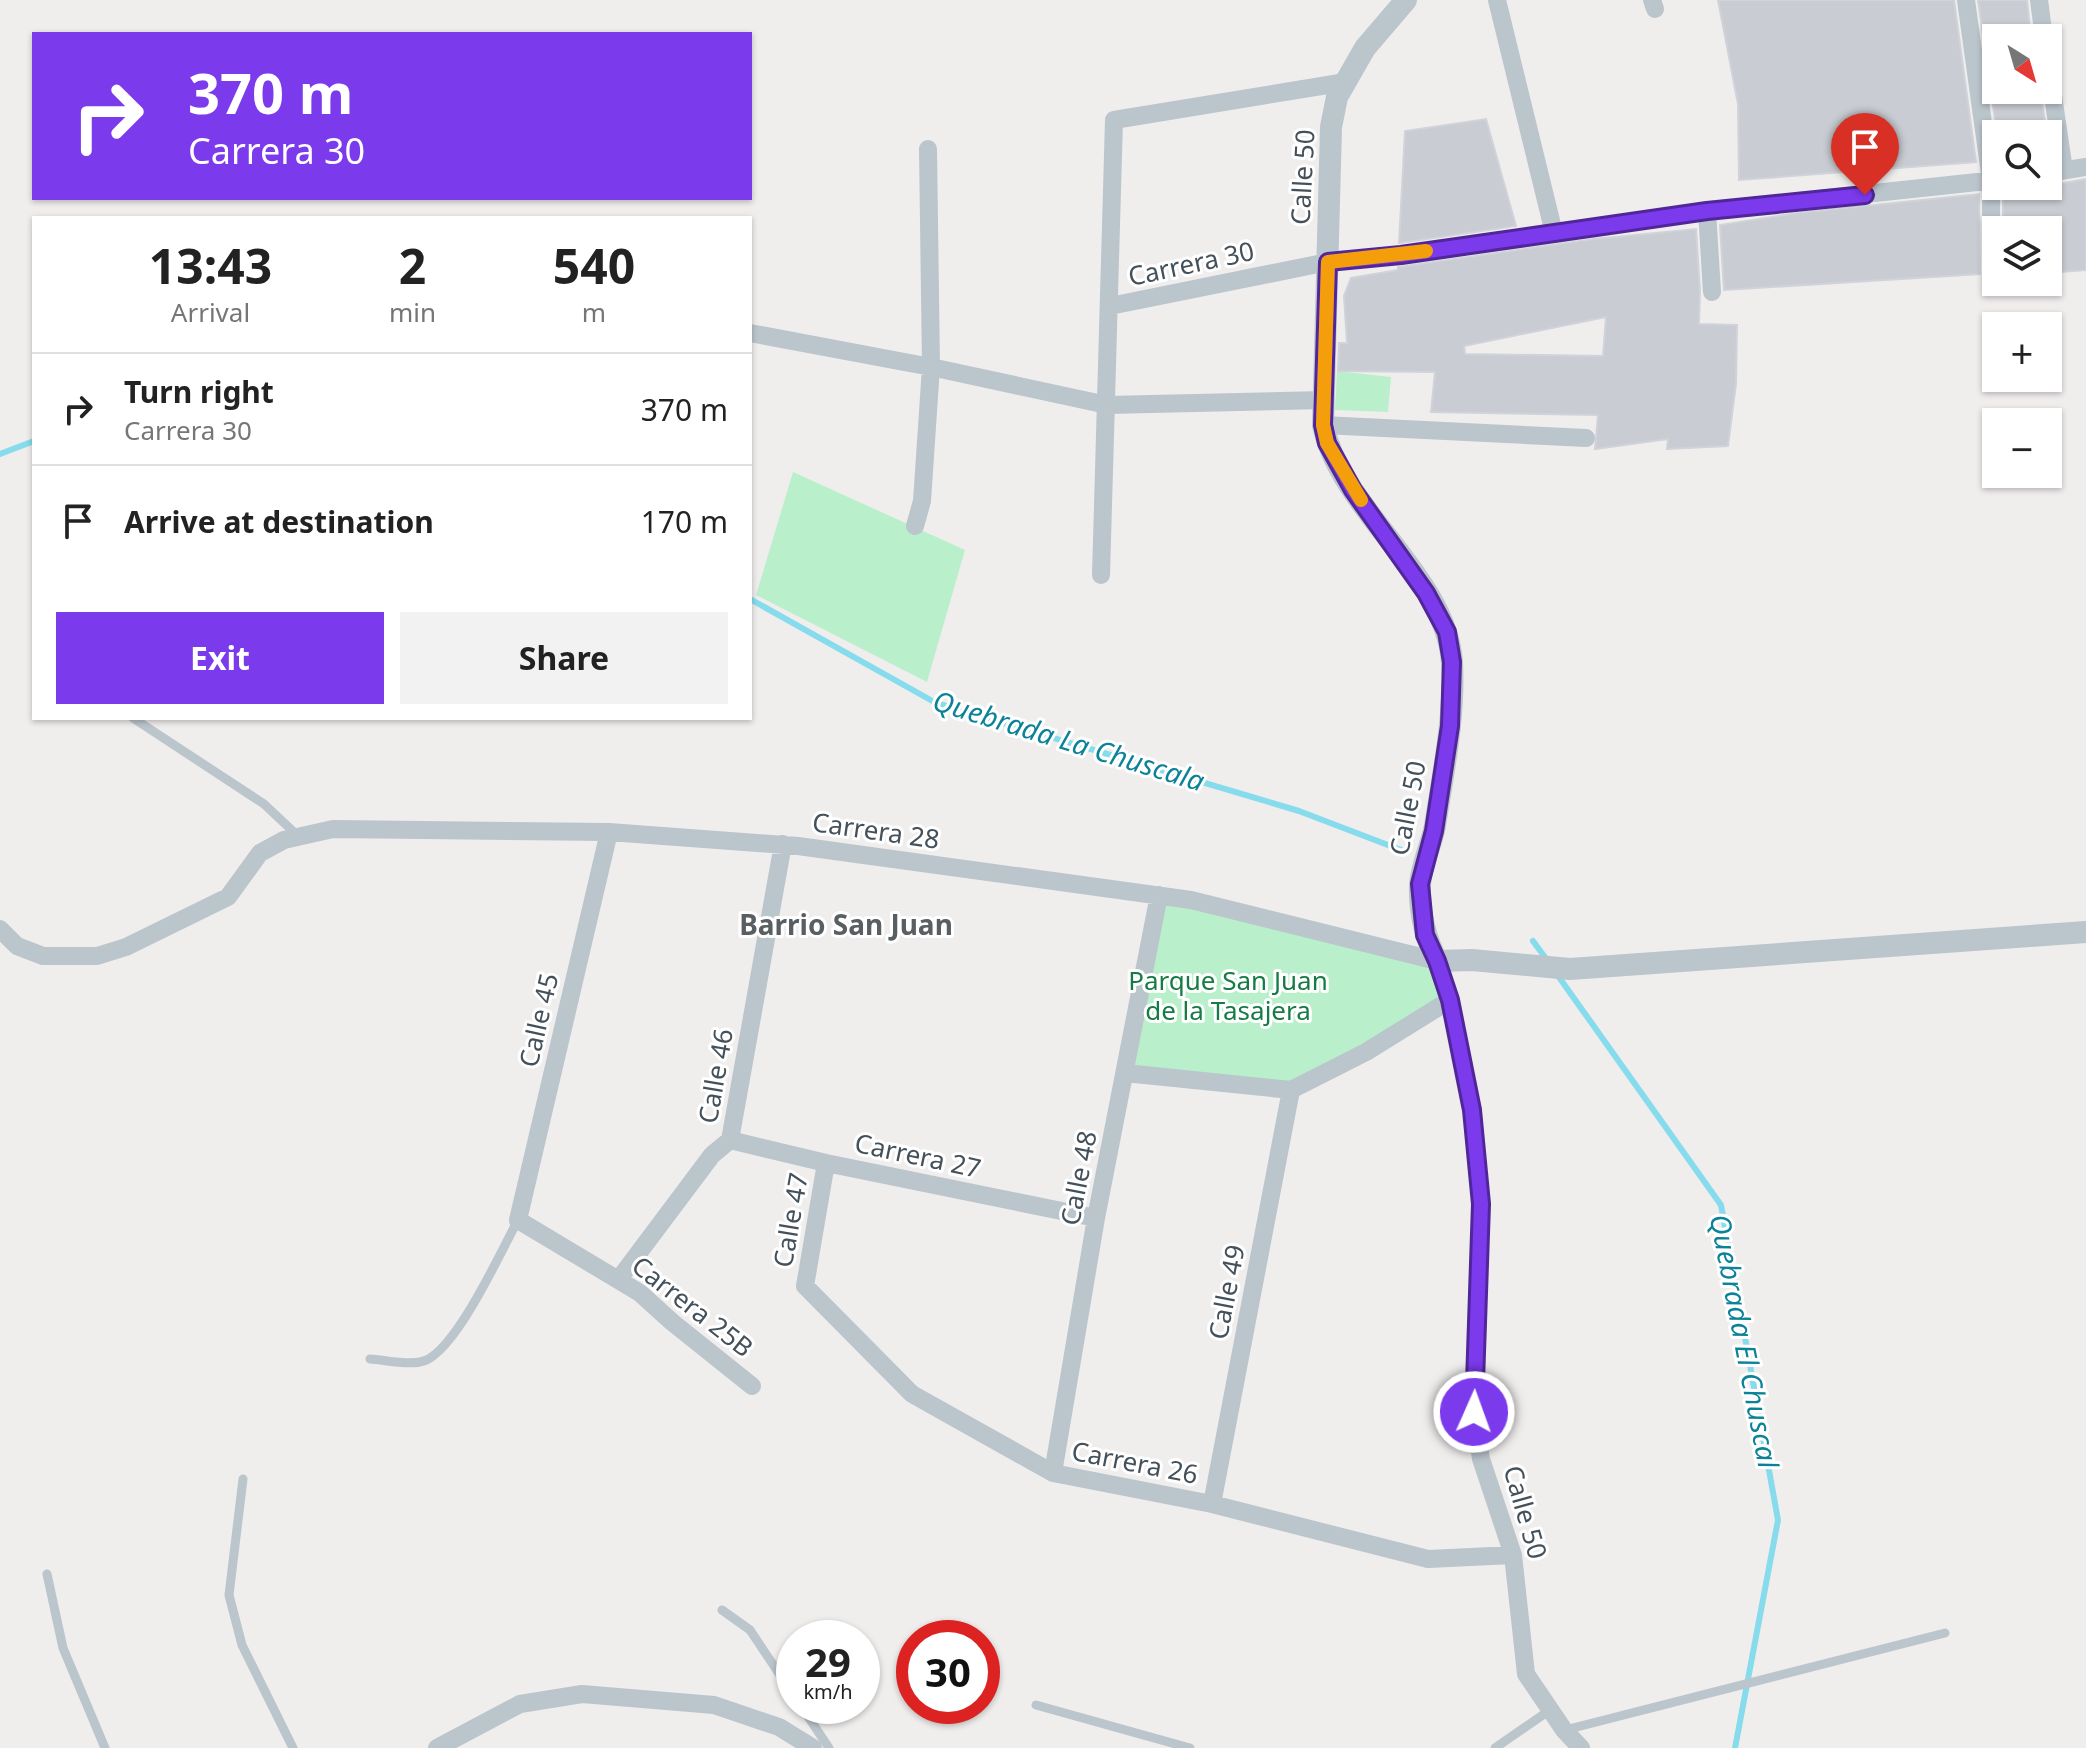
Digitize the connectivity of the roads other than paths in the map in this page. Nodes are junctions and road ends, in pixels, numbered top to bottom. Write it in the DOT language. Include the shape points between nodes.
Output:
graph roads {
  1 [pos="1406,0"];
  2 [pos="1497,0"];
  3 [pos="1966,0"];
  4 [pos="2039,0"];
  5 [pos="2042,24"];
  6 [pos="1346,82"];
  7 [pos="1984,120"];
  8 [pos="928,149"];
  9 [pos="2086,167"];
  10 [pos="2062,170"];
  11 [pos="1982,182"];
  12 [pos="1707,211"];
  13 [pos="1554,233"];
  14 [pos="1328,262"];
  15 [pos="1712,292"];
  16 [pos="1110,306"];
  17 [pos="752,333"];
  18 [pos="931,367"];
  19 [pos="1324,400"];
  20 [pos="1107,405"];
  21 [pos="1323,425"];
  22 [pos="1586,438"];
  23 [pos="915,526"];
  24 [pos="1101,575"];
  25 [pos="136,720"];
  26 [pos="609,832"];
  27 [pos="298,836"];
  28 [pos="783,844"];
  29 [pos="1159,895"];
  30 [pos="0,929"];
  31 [pos="2086,932"];
  32 [pos="1437,961"];
  33 [pos="1450,1000"];
  34 [pos="1125,1073"];
  35 [pos="1291,1090"];
  36 [pos="730,1140"];
  37 [pos="826,1163"];
  38 [pos="1096,1218"];
  39 [pos="518,1220"];
  40 [pos="619,1279"];
  41 [pos="805,1286"];
  42 [pos="370,1359"];
  43 [pos="752,1386"];
  44 [pos="1053,1473"];
  45 [pos="243,1479"];
  46 [pos="1212,1504"];
  47 [pos="1513,1555"];
  48 [pos="47,1574"];
  49 [pos="722,1610"];
  50 [pos="1945,1633"];
  51 [pos="776,1669"];
  52 [pos="1036,1705"];
  53 [pos="1550,1710"];
  54 [pos="813,1724"];
  55 [pos="1564,1730"];
  56 [pos="105,1748"];
  57 [pos="293,1748"];
  58 [pos="437,1748"];
  59 [pos="813,1748"];
  60 [pos="829,1748"];
  61 [pos="1190,1748"];
  62 [pos="1495,1748"];
  63 [pos="1581,1748"];
  1 -- 6 [label="street, Calle 50" via="1365,48"];
  2 -- 13 [label="street"];
  3 -- 7 [label="street"];
  4 -- 5 [label="street"];
  6 -- 14 [label="street, Calle 50" via="1331,127"];
  6 -- 16 [label="street" via="1114,120"];
  8 -- 18 [label="street"];
  9 -- 10 [label="street"];
  11 -- 12 [label="street, Carrera 30"];
  12 -- 13 [label="street, Carrera 30"];
  12 -- 15 [label="street"];
  13 -- 14 [label="street, Carrera 30"];
  14 -- 16 [label="street, Carrera 30"];
  14 -- 19 [label="street, Calle 50"];
  16 -- 20 [label="street"];
  17 -- 18 [label="street"];
  18 -- 20 [label="street"];
  18 -- 23 [label="street" via="922,501"];
  19 -- 20 [label="street"];
  19 -- 21 [label="street, Calle 50"];
  20 -- 24 [label="street"];
  21 -- 22 [label="street"];
  21 -- 32 [label="street, Calle 50" via="1353,490 1426,593 1447,632 1452,662 1450,726 1420,884 1425,935"];
  25 -- 27 [label="lane" via="264,804"];
  26 -- 27 [label="street, Carrera 28" via="333,829"];
  26 -- 28 [label="street, Carrera 28"];
  26 -- 39 [label="street, Calle 45"];
  27 -- 30 [label="street, Carrera 28" via="260,853 228,897 126,947 97,956 43,956 17,946"];
  28 -- 29 [label="street, Carrera 28"];
  28 -- 36 [label="street, Calle 46"];
  29 -- 32 [label="street, Carrera 28"];
  29 -- 34 [label="street, Calle 48"];
  31 -- 32 [label="street" via="1570,969"];
  32 -- 33 [label="street, Calle 50"];
  33 -- 35 [label="street"];
  33 -- 47 [label="street, Calle 50" via="1472,1110 1481,1204 1474,1412 1481,1459"];
  34 -- 35 [label="street"];
  34 -- 38 [label="street, Calle 48"];
  35 -- 46 [label="street, Calle 49"];
  36 -- 37 [label="street, Carrera 27"];
  36 -- 40 [label="street, Calle 46" via="712,1155"];
  37 -- 38 [label="street, Carrera 27"];
  37 -- 41 [label="street, Calle 47"];
  38 -- 44 [label="street, Calle 48"];
  39 -- 40 [label="street, Carrera 25B"];
  39 -- 42 [label="lane" via="444,1349 422,1363"];
  40 -- 43 [label="street, Carrera 25B"];
  41 -- 44 [label="street, Carrera 26" via="912,1394"];
  44 -- 46 [label="street, Carrera 26"];
  45 -- 57 [label="lane" via="229,1595 242,1645"];
  46 -- 47 [label="street, Carrera 26" via="1428,1559"];
  47 -- 53 [label="street, Calle 50" via="1526,1674"];
  48 -- 56 [label="lane" via="63,1648"];
  49 -- 51 [label="lane" via="750,1630"];
  50 -- 55 [label="lane"];
  52 -- 61 [label="lane"];
  53 -- 55 [label="street, Calle 50"];
  53 -- 62 [label="lane"];
  54 -- 60 [label="lane"];
  55 -- 63 [label="street, Calle 50"];
  58 -- 59 [label="street" via="520,1704 582,1694 714,1705 779,1727"];
}
